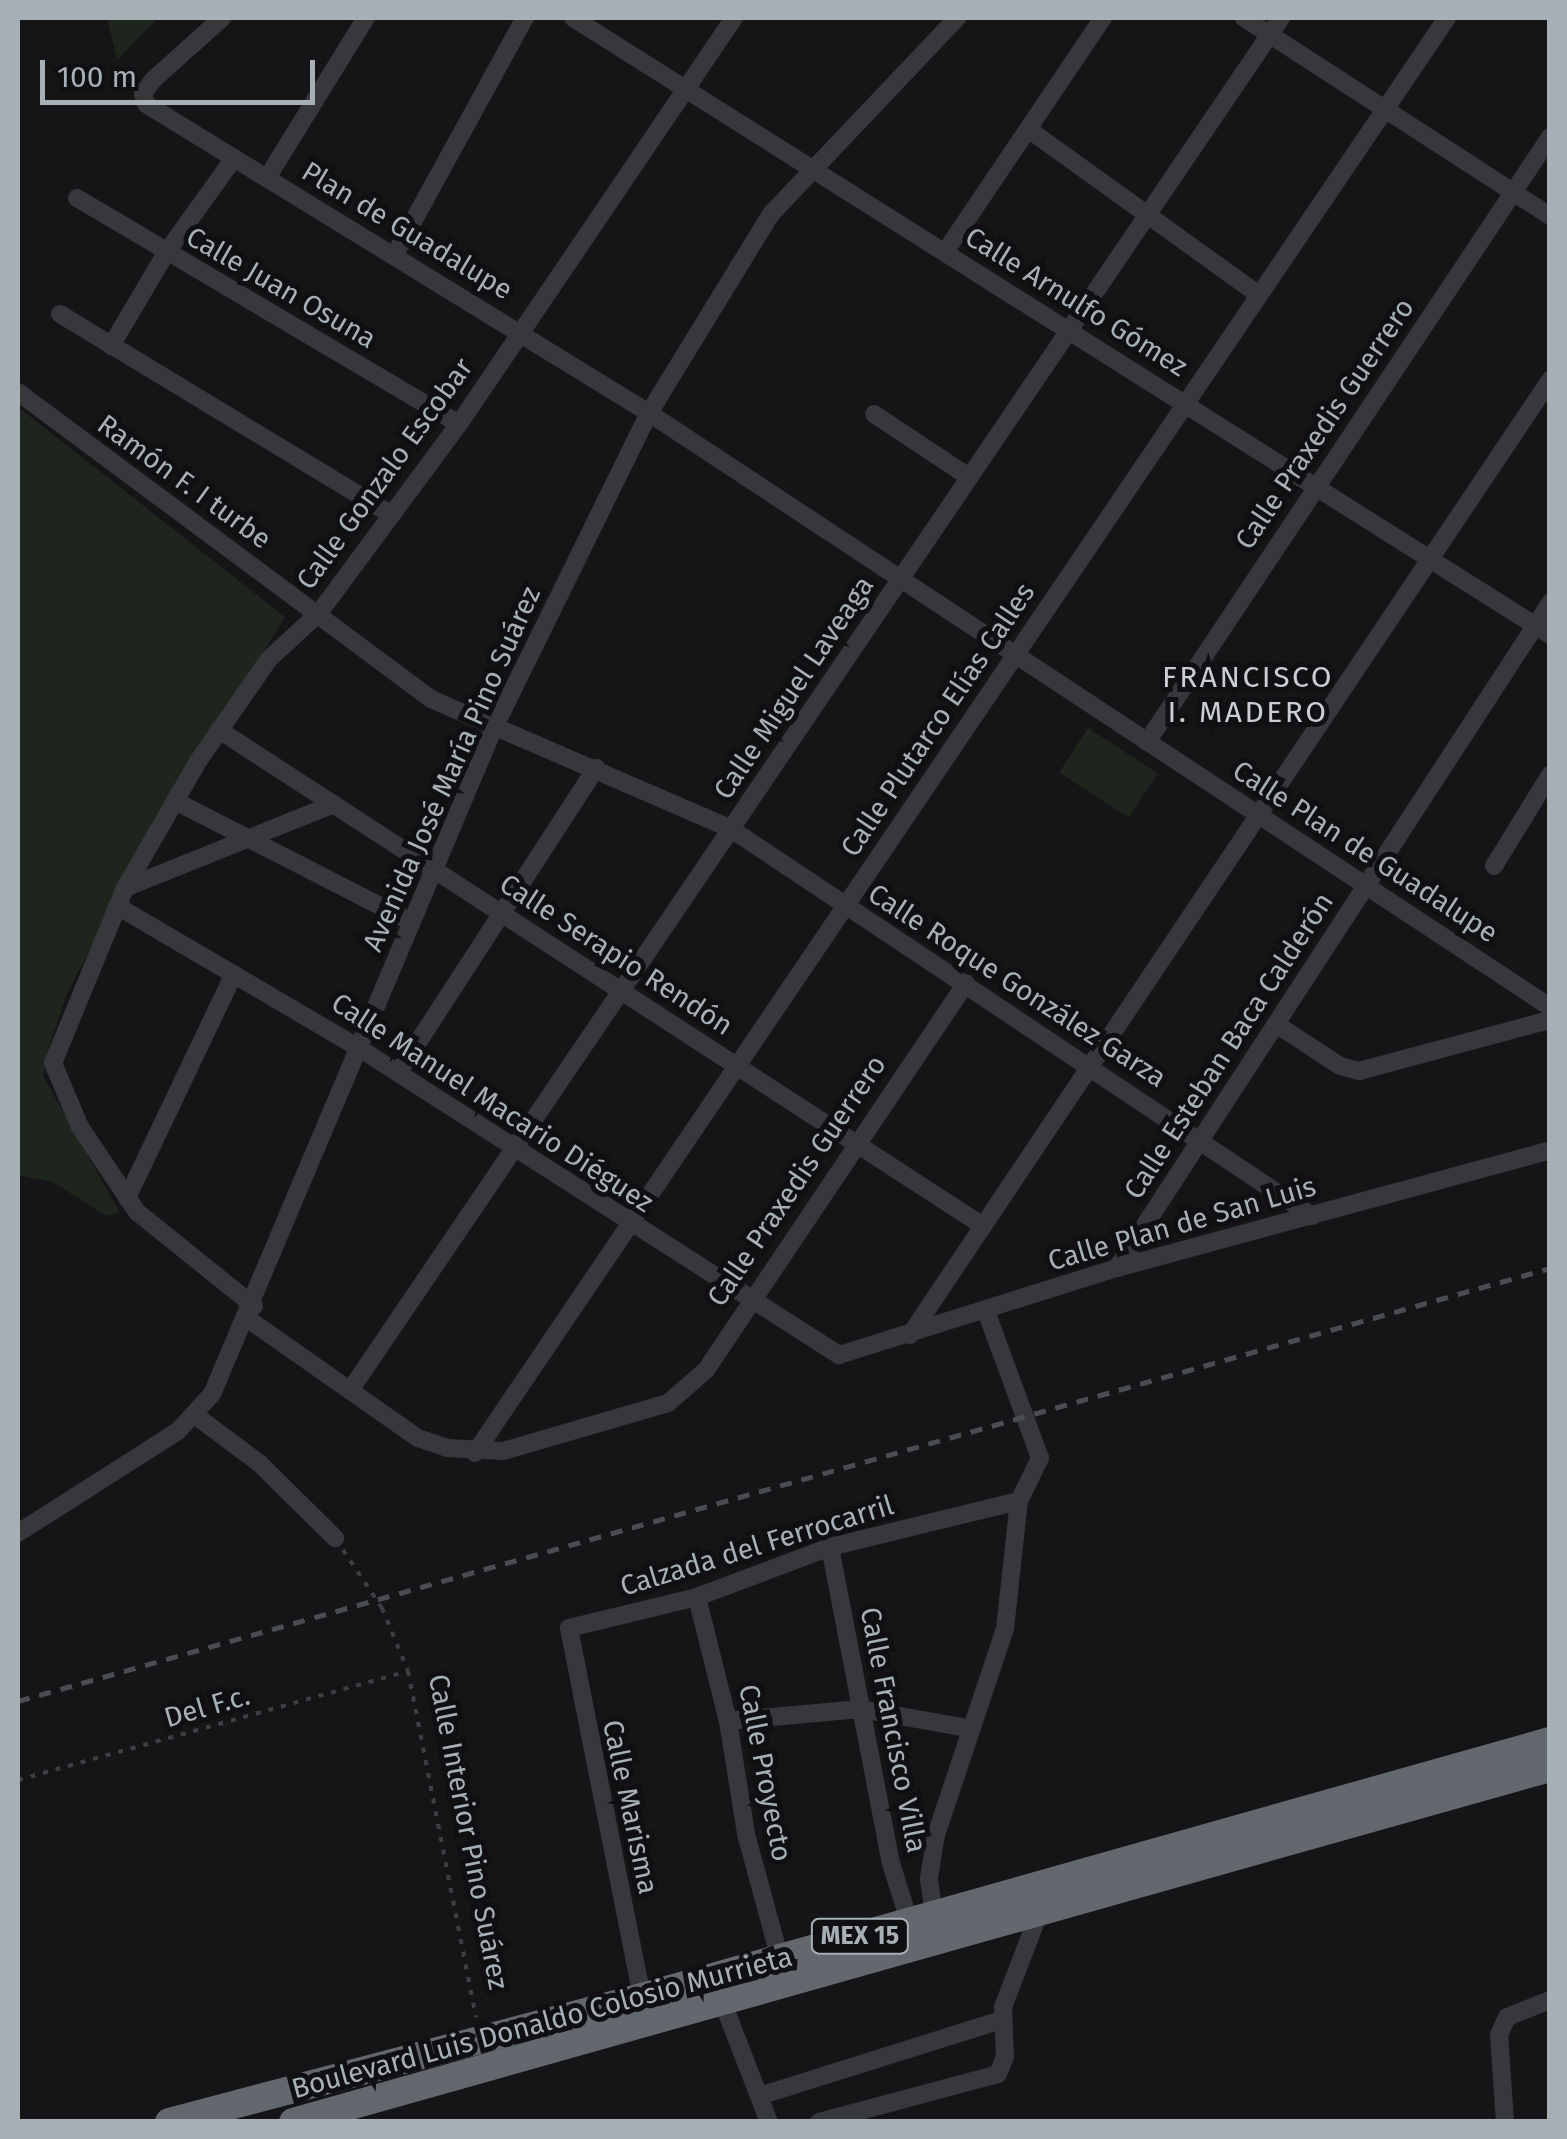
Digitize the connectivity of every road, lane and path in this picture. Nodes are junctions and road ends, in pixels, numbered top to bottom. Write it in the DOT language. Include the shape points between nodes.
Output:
graph roads {
  1 [pos="222,18"];
  2 [pos="366,18"];
  3 [pos="525,18"];
  4 [pos="573,18"];
  5 [pos="734,18"];
  6 [pos="957,18"];
  7 [pos="1103,18"];
  8 [pos="1244,18"];
  9 [pos="1281,18"];
  10 [pos="1447,18"];
  11 [pos="1270,34"];
  12 [pos="684,87"];
  13 [pos="1385,109"];
  14 [pos="1028,129"];
  15 [pos="1550,137"];
  16 [pos="234,158"];
  17 [pos="811,167"];
  18 [pos="267,178"];
  19 [pos="1513,192"];
  20 [pos="77,198"];
  21 [pos="1148,214"];
  22 [pos="1550,216"];
  23 [pos="945,252"];
  24 [pos="166,253"];
  25 [pos="394,256"];
  26 [pos="1259,295"];
  27 [pos="60,314"];
  28 [pos="1069,330"];
  29 [pos="519,331"];
  30 [pos="112,346"];
  31 [pos="1550,380"];
  32 [pos="18,392"];
  33 [pos="1185,404"];
  34 [pos="649,413"];
  35 [pos="874,414"];
  36 [pos="459,424"];
  37 [pos="970,477"];
  38 [pos="1316,487"];
  39 [pos="392,515"];
  40 [pos="1430,559"];
  41 [pos="900,579"];
  42 [pos="1550,603"];
  43 [pos="319,614"];
  44 [pos="1542,630"];
  45 [pos="1015,655"];
  46 [pos="219,730"];
  47 [pos="493,730"];
  48 [pos="1147,742"];
  49 [pos="596,768"];
  50 [pos="1550,775"];
  51 [pos="175,800"];
  52 [pos="334,804"];
  53 [pos="1258,815"];
  54 [pos="731,829"];
  55 [pos="248,841"];
  56 [pos="1494,866"];
  57 [pos="433,869"];
  58 [pos="1366,886"];
  59 [pos="125,888"];
  60 [pos="117,906"];
  61 [pos="844,907"];
  62 [pos="502,914"];
  63 [pos="411,922"];
  64 [pos="234,974"];
  65 [pos="966,983"];
  66 [pos="621,991"];
  67 [pos="1550,1007"];
  68 [pos="1550,1020"];
  69 [pos="1276,1024"];
  70 [pos="359,1048"];
  71 [pos="1091,1065"];
  72 [pos="737,1066"];
  73 [pos="398,1073"];
  74 [pos="1201,1139"];
  75 [pos="854,1142"];
  76 [pos="514,1149"];
  77 [pos="1550,1150"];
  78 [pos="127,1198"];
  79 [pos="1312,1216"];
  80 [pos="630,1224"];
  81 [pos="983,1226"];
  82 [pos="1118,1268"];
  83 [pos="748,1300"];
  84 [pos="986,1311"];
  85 [pos="248,1319"];
  86 [pos="910,1336"];
  87 [pos="832,1354"];
  88 [pos="352,1388"];
  89 [pos="196,1416"];
  90 [pos="475,1453"];
  91 [pos="1019,1501"];
  92 [pos="18,1534"];
  93 [pos="335,1538"];
  94 [pos="830,1547"];
  95 [pos="697,1597"];
  96 [pos="569,1628"];
  97 [pos="408,1670"];
  98 [pos="860,1709"];
  99 [pos="728,1721"];
  100 [pos="968,1728"];
  101 [pos="1550,1741"];
  102 [pos="1550,1768"];
  103 [pos="18,1780"];
  104 [pos="1039,1913"];
  105 [pos="921,1918"];
  106 [pos="780,1959"];
  107 [pos="642,1998"];
  108 [pos="1550,2000"];
  109 [pos="723,2003"];
  110 [pos="999,2021"];
  111 [pos="481,2041"];
  112 [pos="759,2096"];
  113 [pos="169,2122"];
  114 [pos="293,2122"];
  115 [pos="769,2122"];
  116 [pos="819,2122"];
  117 [pos="1506,2122"];
  1 -- 16 [label="street, Plan de Guadalupe" via="142,94 146,104"];
  2 -- 18 [label="street"];
  3 -- 25 [label="street"];
  4 -- 12 [label="street, Calle Arnulfo Gómez"];
  5 -- 12 [label="street, Calle Gonzalo Escobar"];
  6 -- 17 [label="street, Avenida José María Pino Suárez"];
  7 -- 14 [label="street"];
  8 -- 11 [label="street"];
  9 -- 11 [label="street, Calle Miguel Laveaga"];
  10 -- 13 [label="street, Calle Plutarco Elías Calles"];
  11 -- 13 [label="street"];
  11 -- 21 [label="street, Calle Miguel Laveaga"];
  12 -- 17 [label="street, Calle Arnulfo Gómez"];
  12 -- 29 [label="street, Calle Gonzalo Escobar"];
  13 -- 19 [label="street"];
  13 -- 26 [label="street, Calle Plutarco Elías Calles"];
  14 -- 21 [label="street"];
  14 -- 23 [label="street"];
  15 -- 19 [label="street, Calle Praxedis Guerrero"];
  16 -- 18 [label="street, Plan de Guadalupe"];
  16 -- 24 [label="street"];
  17 -- 23 [label="street, Calle Arnulfo Gómez"];
  17 -- 34 [label="street, Avenida José María Pino Suárez" via="742,256"];
  18 -- 25 [label="street, Plan de Guadalupe"];
  19 -- 22 [label="street"];
  19 -- 38 [label="street, Calle Praxedis Guerrero"];
  20 -- 24 [label="street, Calle Juan Osuna"];
  21 -- 26 [label="street"];
  21 -- 28 [label="street, Calle Miguel Laveaga"];
  23 -- 28 [label="street, Calle Arnulfo Gómez"];
  24 -- 30 [label="street"];
  24 -- 36 [label="street, Calle Juan Osuna"];
  25 -- 29 [label="street, Plan de Guadalupe"];
  26 -- 33 [label="street, Calle Plutarco Elías Calles"];
  27 -- 30 [label="street"];
  28 -- 33 [label="street, Calle Arnulfo Gómez"];
  28 -- 37 [label="street, Calle Miguel Laveaga"];
  29 -- 34 [label="street, Plan de Guadalupe"];
  29 -- 36 [label="street, Calle Gonzalo Escobar"];
  30 -- 39 [label="street"];
  31 -- 40 [label="street"];
  32 -- 43 [label="street, Ramón F. I turbe"];
  33 -- 38 [label="street, Calle Arnulfo Gómez"];
  33 -- 45 [label="street, Calle Plutarco Elías Calles"];
  34 -- 41 [label="street, Calle Plan de Guadalupe"];
  34 -- 47 [label="street, Avenida José María Pino Suárez"];
  35 -- 37 [label="street"];
  36 -- 39 [label="street, Calle Gonzalo Escobar"];
  37 -- 41 [label="street, Calle Miguel Laveaga"];
  38 -- 40 [label="street, Calle Arnulfo Gómez"];
  38 -- 48 [label="street, Calle Praxedis Guerrero"];
  39 -- 43 [label="street, Calle Gonzalo Escobar"];
  40 -- 44 [label="street, Calle Arnulfo Gómez"];
  40 -- 53 [label="street"];
  41 -- 45 [label="street, Calle Plan de Guadalupe"];
  41 -- 54 [label="street, Calle Miguel Laveaga"];
  42 -- 44 [label="street, Calle Esteban Baca Calderón"];
  43 -- 46 [label="street, Calle Gonzalo Escobar" via="270,659"];
  43 -- 47 [label="street, Calle Roque González Garza" via="432,699"];
  44 -- 58 [label="street, Calle Esteban Baca Calderón"];
  45 -- 48 [label="street, Calle Plan de Guadalupe"];
  45 -- 61 [label="street, Calle Plutarco Elías Calles"];
  46 -- 51 [label="street, Calle Gonzalo Escobar"];
  46 -- 52 [label="street, Calle Serapio Rendón"];
  47 -- 49 [label="street, Calle Roque González Garza"];
  47 -- 57 [label="street, Avenida José María Pino Suárez"];
  48 -- 53 [label="street, Calle Plan de Guadalupe"];
  49 -- 54 [label="street, Calle Roque González Garza"];
  49 -- 62 [label="street"];
  50 -- 56 [label="street"];
  51 -- 55 [label="street"];
  51 -- 59 [label="street, Calle Gonzalo Escobar"];
  52 -- 55 [label="street"];
  52 -- 57 [label="street, Calle Serapio Rendón"];
  53 -- 58 [label="street, Calle Plan de Guadalupe"];
  53 -- 71 [label="street"];
  54 -- 61 [label="street, Calle Roque González Garza"];
  54 -- 66 [label="street, Calle Miguel Laveaga"];
  55 -- 59 [label="street"];
  55 -- 63 [label="street"];
  57 -- 62 [label="street, Calle Serapio Rendón"];
  57 -- 63 [label="street, Avenida José María Pino Suárez"];
  58 -- 67 [label="street, Calle Plan de Guadalupe"];
  58 -- 69 [label="street, Calle Esteban Baca Calderón"];
  59 -- 60 [label="street, Calle Gonzalo Escobar"];
  60 -- 64 [label="street, Calle Manuel Macario Diéguez"];
  60 -- 78 [label="street, Calle Gonzalo Escobar" via="53,1063 54,1078"];
  61 -- 65 [label="street, Calle Roque González Garza"];
  61 -- 72 [label="street, Calle Plutarco Elías Calles"];
  62 -- 66 [label="street, Calle Serapio Rendón"];
  62 -- 73 [label="street"];
  63 -- 70 [label="street, Avenida José María Pino Suárez"];
  64 -- 70 [label="street, Calle Manuel Macario Diéguez"];
  64 -- 78 [label="street"];
  65 -- 71 [label="street, Calle Roque González Garza"];
  65 -- 75 [label="street, Calle Praxedis Guerrero"];
  66 -- 72 [label="street, Calle Serapio Rendón"];
  66 -- 76 [label="street, Calle Miguel Laveaga"];
  68 -- 69 [label="street" via="1359,1071 1340,1066"];
  69 -- 74 [label="street, Calle Esteban Baca Calderón"];
  70 -- 73 [label="street, Calle Manuel Macario Diéguez"];
  70 -- 85 [label="street, Avenida José María Pino Suárez"];
  71 -- 74 [label="street, Calle Roque González Garza"];
  71 -- 81 [label="street"];
  72 -- 75 [label="street, Calle Serapio Rendón"];
  72 -- 80 [label="street, Calle Plutarco Elías Calles"];
  73 -- 76 [label="street, Calle Manuel Macario Diéguez"];
  74 -- 79 [label="street, Calle Roque González Garza"];
  74 -- 82 [label="street, Calle Esteban Baca Calderón"];
  75 -- 81 [label="street, Calle Serapio Rendón"];
  75 -- 83 [label="street, Calle Praxedis Guerrero"];
  76 -- 80 [label="street, Calle Manuel Macario Diéguez"];
  76 -- 88 [label="street, Calle Miguel Laveaga"];
  77 -- 79 [label="street, Calle Plan de San Luis"];
  78 -- 85 [label="street"];
  79 -- 82 [label="street, Calle Plan de San Luis"];
  80 -- 83 [label="street, Calle Manuel Macario Diéguez"];
  80 -- 90 [label="street, Calle Plutarco Elías Calles"];
  81 -- 86 [label="street"];
  82 -- 84 [label="street, Calle Plan de San Luis"];
  83 -- 87 [label="street, Calle Manuel Macario Diéguez"];
  83 -- 90 [label="street, Calle Praxedis Guerrero" via="700,1378 668,1403 531,1444"];
  84 -- 86 [label="street, Calle Plan de San Luis"];
  84 -- 91 [label="street" via="1040,1451"];
  85 -- 88 [label="street"];
  85 -- 89 [label="street, Avenida José María Pino Suárez"];
  86 -- 87 [label="street, Calle Plan de San Luis"];
  88 -- 90 [label="street" via="418,1438"];
  89 -- 92 [label="street, Avenida José María Pino Suárez"];
  89 -- 93 [label="street" via="259,1464"];
  91 -- 94 [label="street, Calzada del Ferrocarril"];
  91 -- 100 [label="street" via="1005,1629"];
  93 -- 97 [label="path, Calle Interior Pino Suárez" via="382,1608"];
  94 -- 95 [label="street, Calzada del Ferrocarril"];
  94 -- 98 [label="street, Calle Francisco Villa"];
  95 -- 96 [label="street, Calzada del Ferrocarril"];
  95 -- 99 [label="street, Calle Proyecto"];
  96 -- 107 [label="street, Calle Marisma"];
  97 -- 103 [label="path, Del F.c."];
  97 -- 111 [label="path, Calle Interior Pino Suárez"];
  98 -- 99 [label="street"];
  98 -- 100 [label="street"];
  98 -- 105 [label="street, Calle Francisco Villa"];
  99 -- 106 [label="street, Calle Proyecto" via="746,1834"];
  100 -- 105 [label="street" via="931,1856"];
  101 -- 105 [label="highway, Boulevard Luis Donaldo Colosio Murrieta / MEX 15"];
  102 -- 104 [label="highway, Boulevard Luis Donaldo Colosio Murrieta / MEX 15"];
  104 -- 109 [label="highway, Boulevard Luis Donaldo Colosio Murrieta / MEX 15"];
  104 -- 110 [label="street"];
  105 -- 106 [label="highway, Boulevard Luis Donaldo Colosio Murrieta / MEX 15"];
  106 -- 107 [label="highway, Boulevard Luis Donaldo Colosio Murrieta / MEX 15"];
  107 -- 111 [label="highway, Boulevard Luis Donaldo Colosio Murrieta / MEX 15"];
  108 -- 117 [label="street" via="1507,2017 1499,2035"];
  109 -- 112 [label="street"];
  109 -- 114 [label="highway, Boulevard Luis Donaldo Colosio Murrieta / MEX 15"];
  110 -- 112 [label="street"];
  110 -- 116 [label="street" via="1005,2058 998,2074"];
  111 -- 113 [label="highway, Boulevard Luis Donaldo Colosio Murrieta / MEX 15"];
  112 -- 115 [label="street"];
}
